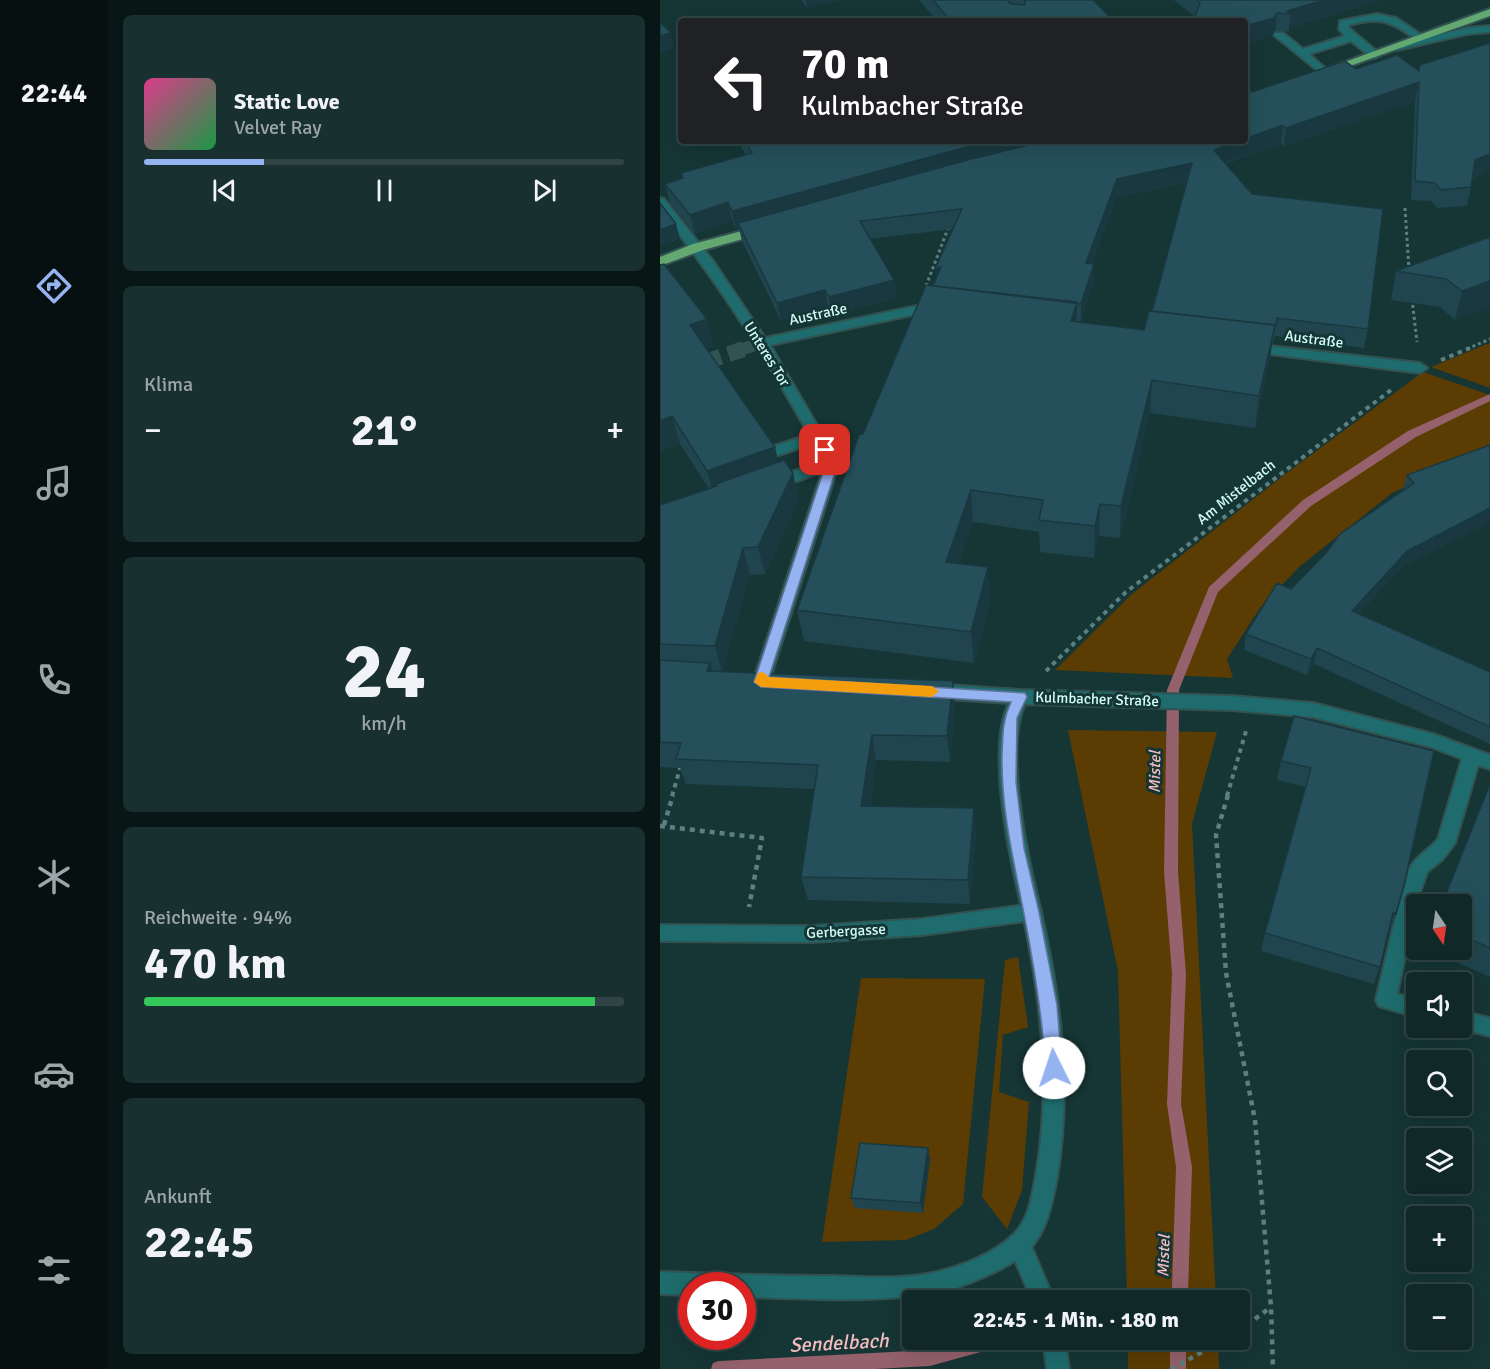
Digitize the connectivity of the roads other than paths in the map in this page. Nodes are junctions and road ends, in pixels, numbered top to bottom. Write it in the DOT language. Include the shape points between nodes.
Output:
graph roads {
  1 [pos="1490,12"];
  2 [pos="1490,29"];
  3 [pos="1279,35"];
  4 [pos="1353,37"];
  5 [pos="1421,38"];
  6 [pos="1397,47"];
  7 [pos="1302,53"];
  8 [pos="1375,55"];
  9 [pos="1318,74"];
  10 [pos="660,202"];
  11 [pos="777,225"];
  12 [pos="698,248"];
  13 [pos="660,262"];
  14 [pos="953,314"];
  15 [pos="762,343"];
  16 [pos="1233,346"];
  17 [pos="1420,368"];
  18 [pos="818,437"];
  19 [pos="773,452"];
  20 [pos="832,463"];
  21 [pos="765,487"];
  22 [pos="782,683"];
  23 [pos="916,690"];
  24 [pos="1020,697"];
  25 [pos="1472,755"];
  26 [pos="1490,762"];
  27 [pos="1032,912"];
  28 [pos="660,933"];
  29 [pos="1406,1005"];
  30 [pos="1472,1023"];
  31 [pos="1490,1027"];
  32 [pos="1019,1244"];
  33 [pos="660,1283"];
  34 [pos="678,1284"];
  35 [pos="756,1286"];
  36 [pos="1039,1290"];
  37 [pos="1055,1350"];
  38 [pos="1058,1369"];
  1 -- 5 [label="main road"];
  2 -- 6 [label="street"];
  3 -- 7 [label="street"];
  4 -- 5 [label="street" via="1344,29 1344,23 1369,15 1400,23"];
  4 -- 7 [label="street"];
  4 -- 8 [label="street"];
  5 -- 6 [label="main road"];
  6 -- 8 [label="main road"];
  7 -- 9 [label="street"];
  8 -- 9 [label="main road"];
  10 -- 12 [label="street, Unteres Tor"];
  11 -- 12 [label="main road"];
  12 -- 13 [label="main road"];
  12 -- 15 [label="street, Unteres Tor"];
  14 -- 15 [label="street, Austraße" via="917,310"];
  15 -- 18 [label="street, Unteres Tor"];
  16 -- 17 [label="street, Austraße"];
  18 -- 19 [label="street"];
  18 -- 20 [label="street, Unteres Tor"];
  20 -- 21 [label="street"];
  20 -- 22 [label="street" via="755,682"];
  23 -- 24 [label="street, Kulmbacher Straße"];
  24 -- 25 [label="street, Kulmbacher Straße" via="1232,703 1313,710"];
  24 -- 27 [label="street" via="1010,718 1009,782 1017,848"];
  25 -- 26 [label="street, Kulmbacher Straße"];
  25 -- 29 [label="street" via="1446,843 1419,868 1402,928 1386,1000"];
  27 -- 28 [label="street, Gerbergasse" via="922,927 813,934"];
  27 -- 32 [label="street" via="1049,1005 1055,1089 1050,1161 1040,1214"];
  30 -- 31 [label="street"];
  32 -- 35 [label="street" via="982,1267 936,1283 880,1288"];
  32 -- 36 [label="street"];
  33 -- 34 [label="street"];
  37 -- 38 [label="street"];
}
